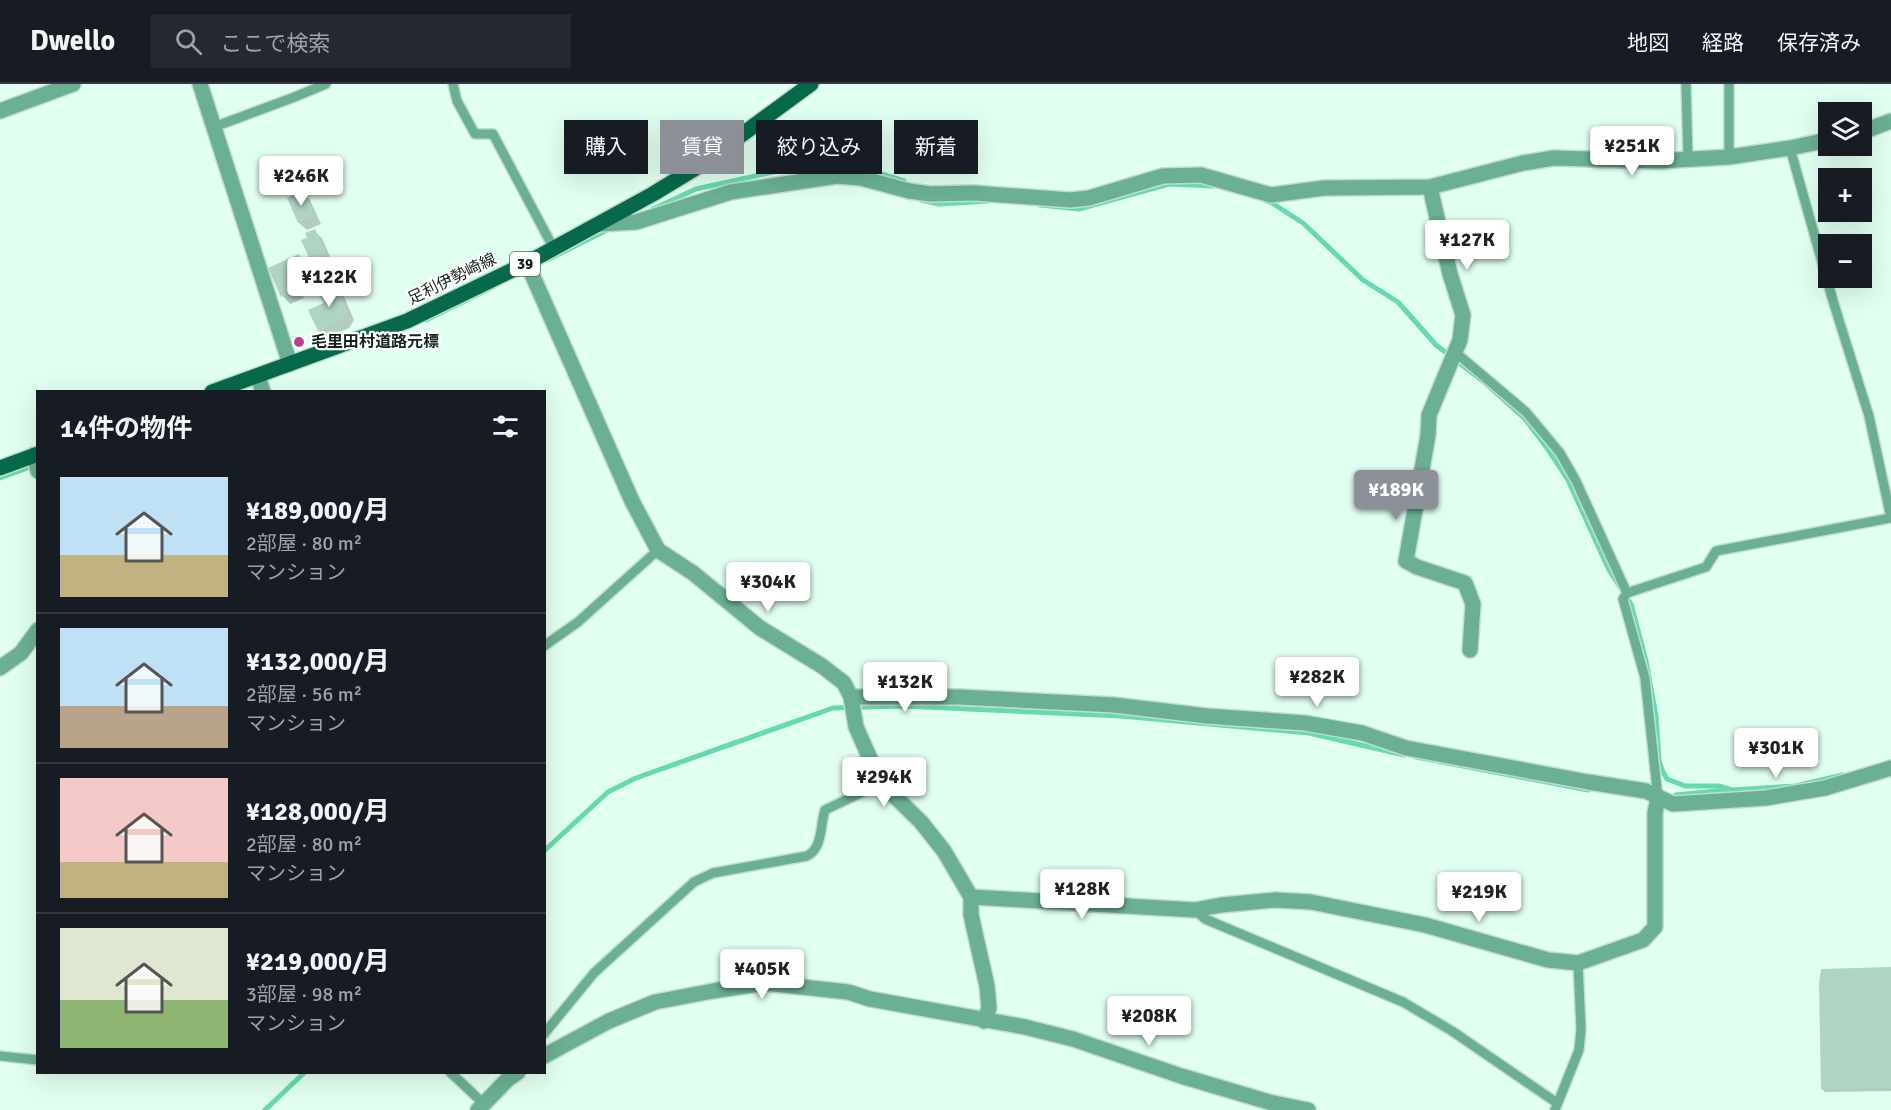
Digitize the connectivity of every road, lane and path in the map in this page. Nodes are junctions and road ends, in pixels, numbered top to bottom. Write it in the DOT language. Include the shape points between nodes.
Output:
graph roads {
  1 [pos="74,84"];
  2 [pos="200,84"];
  3 [pos="326,84"];
  4 [pos="453,84"];
  5 [pos="811,84"];
  6 [pos="1686,84"];
  7 [pos="1730,84"];
  8 [pos="0,111"];
  9 [pos="1891,122"];
  10 [pos="214,127"];
  11 [pos="1872,129"];
  12 [pos="1818,142"];
  13 [pos="1791,148"];
  14 [pos="1729,157"];
  15 [pos="1688,159"];
  16 [pos="1430,187"];
  17 [pos="601,224"];
  18 [pos="554,249"];
  19 [pos="527,263"];
  20 [pos="1452,357"];
  21 [pos="290,364"];
  22 [pos="258,376"];
  23 [pos="218,390"];
  24 [pos="262,390"];
  25 [pos="35,454"];
  26 [pos="0,468"];
  27 [pos="1891,518"];
  28 [pos="658,550"];
  29 [pos="1626,596"];
  30 [pos="36,633"];
  31 [pos="546,645"];
  32 [pos="1470,650"];
  33 [pos="0,668"];
  34 [pos="851,697"];
  35 [pos="1891,768"];
  36 [pos="881,783"];
  37 [pos="1658,798"];
  38 [pos="971,897"];
  39 [pos="1195,910"];
  40 [pos="1578,963"];
  41 [pos="984,1020"];
  42 [pos="546,1032"];
  43 [pos="546,1055"];
  44 [pos="0,1056"];
  45 [pos="36,1060"];
  46 [pos="452,1074"];
  47 [pos="513,1075"];
  48 [pos="481,1107"];
  49 [pos="1556,1107"];
  50 [pos="1307,1110"];
  1 -- 8 [label="street"];
  2 -- 10 [label="street"];
  3 -- 10 [label="lane"];
  4 -- 18 [label="lane" via="475,134 493,134"];
  5 -- 17 [label="main road, 足利伊勢崎線 / 39" via="699,166"];
  6 -- 15 [label="lane"];
  7 -- 14 [label="lane"];
  9 -- 11 [label="street"];
  10 -- 21 [label="street"];
  12 -- 13 [label="street"];
  13 -- 14 [label="street"];
  13 -- 27 [label="lane" via="1869,416"];
  14 -- 15 [label="street"];
  15 -- 16 [label="street" via="1554,158"];
  16 -- 17 [label="street" via="1324,188 1271,195 1201,175 1163,176 1070,200 930,194 837,176 731,192 636,222"];
  16 -- 20 [label="street" via="1463,315 1460,340"];
  17 -- 18 [label="main road, 足利伊勢崎線 / 39"];
  18 -- 19 [label="main road, 足利伊勢崎線 / 39"];
  19 -- 21 [label="main road, 足利伊勢崎線 / 39" via="407,321"];
  19 -- 28 [label="street" via="632,501"];
  20 -- 29 [label="lane" via="1526,412 1560,453"];
  20 -- 32 [label="street" via="1429,415 1406,561 1465,583 1473,604"];
  21 -- 22 [label="main road, 足利伊勢崎線 / 39"];
  22 -- 23 [label="main road, 足利伊勢崎線 / 39"];
  22 -- 24 [label="street"];
  25 -- 26 [label="main road"];
  27 -- 29 [label="lane" via="1716,551 1706,567"];
  28 -- 31 [label="lane" via="578,622"];
  28 -- 34 [label="street" via="760,628 844,682"];
  29 -- 37 [label="lane" via="1645,678"];
  30 -- 33 [label="street" via="21,653"];
  34 -- 36 [label="street" via="856,727"];
  34 -- 37 [label="street" via="960,697 1114,705 1305,723 1362,733 1406,747 1646,791"];
  35 -- 37 [label="street" via="1825,788 1766,798 1672,804"];
  36 -- 38 [label="street" via="939,844"];
  36 -- 42 [label="lane" via="825,810 818,844 807,856 713,873 694,882 594,973"];
  37 -- 40 [label="street" via="1655,927 1643,940"];
  38 -- 39 [label="street"];
  38 -- 41 [label="street" via="971,915 987,986 989,1008"];
  39 -- 40 [label="street" via="1275,900 1311,902 1425,925 1548,960"];
  39 -- 49 [label="lane" via="1205,919 1403,1002 1452,1031"];
  40 -- 49 [label="lane" via="1580,1050"];
  41 -- 43 [label="street" via="848,992 765,983 655,1002"];
  41 -- 50 [label="street" via="1073,1039 1181,1076"];
  44 -- 45 [label="lane"];
  46 -- 48 [label="lane"];
  47 -- 48 [label="street"];
}
